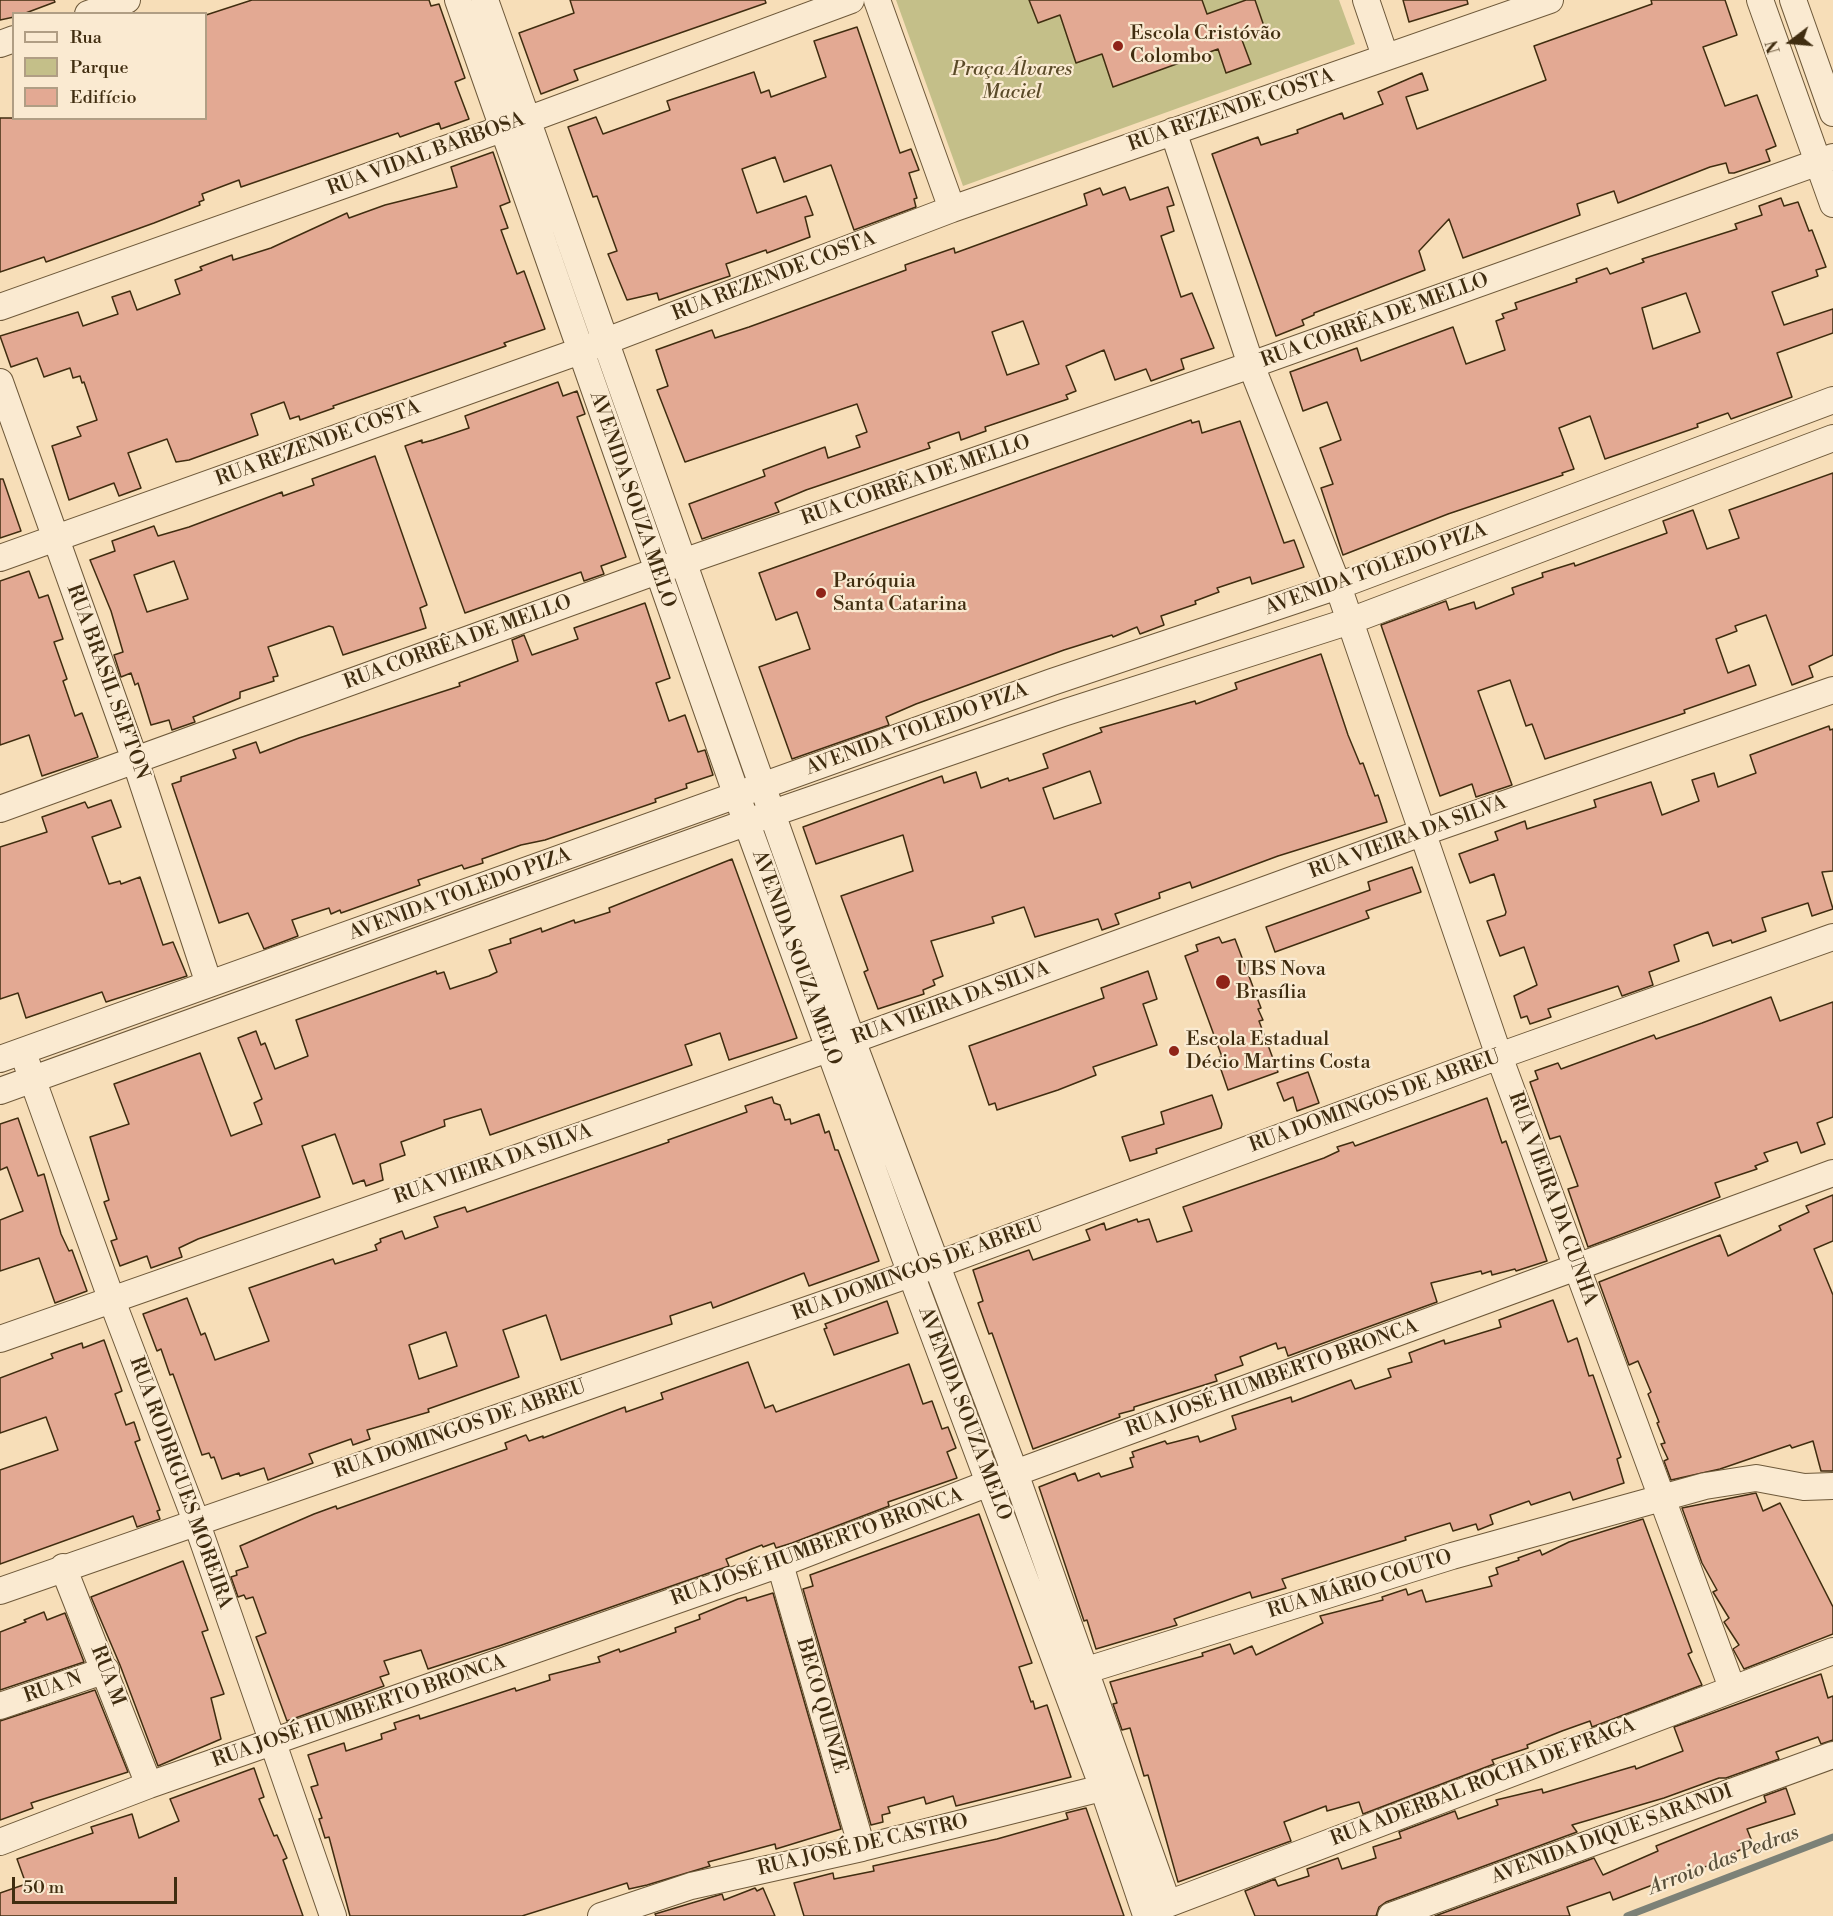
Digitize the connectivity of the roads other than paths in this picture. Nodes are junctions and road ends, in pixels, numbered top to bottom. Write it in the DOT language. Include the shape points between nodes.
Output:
graph roads {
  1 [pos="127,0"];
  2 [pos="458,0"];
  3 [pos="485,0"];
  4 [pos="851,0"];
  5 [pos="877,0"];
  6 [pos="1366,0"];
  7 [pos="1550,0"];
  8 [pos="1760,0"];
  9 [pos="1793,0"];
  10 [pos="94,12"];
  11 [pos="1385,56"];
  12 [pos="1833,113"];
  13 [pos="527,120"];
  14 [pos="502,128"];
  15 [pos="1173,131"];
  16 [pos="1826,159"];
  17 [pos="1833,204"];
  18 [pos="952,209"];
  19 [pos="0,307"];
  20 [pos="605,340"];
  21 [pos="580,351"];
  22 [pos="1251,365"];
  23 [pos="0,382"];
  24 [pos="1833,400"];
  25 [pos="1833,438"];
  26 [pos="1595,489"];
  27 [pos="1608,523"];
  28 [pos="55,537"];
  29 [pos="0,558"];
  30 [pos="684,562"];
  31 [pos="657,571"];
  32 [pos="1338,586"];
  33 [pos="1350,621"];
  34 [pos="1052,682"];
  35 [pos="1833,690"];
  36 [pos="1063,714"];
  37 [pos="135,760"];
  38 [pos="762,785"];
  39 [pos="737,796"];
  40 [pos="0,809"];
  41 [pos="772,813"];
  42 [pos="747,823"];
  43 [pos="1421,833"];
  44 [pos="1833,937"];
  45 [pos="209,984"];
  46 [pos="852,1040"];
  47 [pos="828,1049"];
  48 [pos="11,1055"];
  49 [pos="1499,1056"];
  50 [pos="32,1080"];
  51 [pos="0,1091"];
  52 [pos="1833,1173"];
  53 [pos="936,1265"];
  54 [pos="1578,1268"];
  55 [pos="911,1274"];
  56 [pos="111,1298"];
  57 [pos="0,1339"];
  58 [pos="1015,1473"];
  59 [pos="991,1484"];
  60 [pos="1833,1486"];
  61 [pos="1660,1498"];
  62 [pos="196,1521"];
  63 [pos="780,1564"];
  64 [pos="63,1568"];
  65 [pos="0,1591"];
  66 [pos="1833,1651"];
  67 [pos="106,1670"];
  68 [pos="1074,1674"];
  69 [pos="1731,1688"];
  70 [pos="0,1706"];
  71 [pos="274,1742"];
  72 [pos="1833,1755"];
  73 [pos="149,1785"];
  74 [pos="1114,1785"];
  75 [pos="0,1842"];
  76 [pos="862,1848"];
  77 [pos="1149,1910"];
  78 [pos="333,1916"];
  79 [pos="601,1916"];
  80 [pos="1391,1916"];
  1 -- 10 [label="street"];
  2 -- 14 [label="street, AVENIDA SOUZA MELO"];
  3 -- 13 [label="street, AVENIDA SOUZA MELO"];
  4 -- 13 [label="street, RUA VIDAL BARBOSA"];
  5 -- 18 [label="street"];
  6 -- 11 [label="street"];
  7 -- 11 [label="street, RUA REZENDE COSTA"];
  8 -- 16 [label="street"];
  9 -- 12 [label="street"];
  11 -- 15 [label="street, RUA REZENDE COSTA"];
  13 -- 14 [label="street, RUA VIDAL BARBOSA"];
  13 -- 20 [label="street, AVENIDA SOUZA MELO"];
  14 -- 19 [label="street, RUA VIDAL BARBOSA"];
  14 -- 21 [label="street, AVENIDA SOUZA MELO"];
  15 -- 18 [label="street, RUA REZENDE COSTA"];
  15 -- 22 [label="street, RUA VIEIRA DA CUNHA"];
  16 -- 17 [label="street"];
  16 -- 22 [label="street, RUA CORRÊA DE MELLO"];
  18 -- 20 [label="street, RUA REZENDE COSTA"];
  20 -- 21 [label="street, RUA REZENDE COSTA"];
  20 -- 30 [label="street, AVENIDA SOUZA MELO"];
  21 -- 28 [label="street, RUA REZENDE COSTA"];
  21 -- 31 [label="street, AVENIDA SOUZA MELO"];
  22 -- 30 [label="street, RUA CORRÊA DE MELLO"];
  22 -- 32 [label="street, RUA VIEIRA DA CUNHA"];
  23 -- 28 [label="street, RUA BRASIL SEFTON"];
  24 -- 26 [label="street, AVENIDA TOLEDO PIZA"];
  25 -- 27 [label="street, AVENIDA TOLEDO PIZA"];
  26 -- 27 [label="street"];
  26 -- 32 [label="street, AVENIDA TOLEDO PIZA"];
  27 -- 33 [label="street, AVENIDA TOLEDO PIZA"];
  28 -- 29 [label="street, RUA REZENDE COSTA"];
  28 -- 37 [label="street, RUA BRASIL SEFTON"];
  30 -- 31 [label="street, RUA CORRÊA DE MELLO"];
  30 -- 38 [label="street, AVENIDA SOUZA MELO"];
  31 -- 37 [label="street, RUA CORRÊA DE MELLO"];
  31 -- 39 [label="street, AVENIDA SOUZA MELO"];
  32 -- 33 [label="street, RUA VIEIRA DA CUNHA"];
  32 -- 34 [label="street, AVENIDA TOLEDO PIZA"];
  33 -- 36 [label="street, AVENIDA TOLEDO PIZA"];
  33 -- 43 [label="street, RUA VIEIRA DA CUNHA"];
  34 -- 36 [label="street"];
  34 -- 38 [label="street, AVENIDA TOLEDO PIZA"];
  35 -- 43 [label="street, RUA VIEIRA DA SILVA"];
  36 -- 41 [label="street, AVENIDA TOLEDO PIZA"];
  37 -- 40 [label="street, RUA CORRÊA DE MELLO"];
  37 -- 45 [label="street, RUA BRASIL SEFTON"];
  38 -- 39 [label="street, AVENIDA TOLEDO PIZA"];
  38 -- 41 [label="street, AVENIDA SOUZA MELO"];
  39 -- 42 [label="street, AVENIDA SOUZA MELO"];
  39 -- 45 [label="street, AVENIDA TOLEDO PIZA"];
  41 -- 42 [label="street, AVENIDA TOLEDO PIZA"];
  41 -- 46 [label="street, AVENIDA SOUZA MELO"];
  42 -- 47 [label="street, AVENIDA SOUZA MELO"];
  42 -- 50 [label="street, AVENIDA TOLEDO PIZA"];
  43 -- 46 [label="street, RUA VIEIRA DA SILVA"];
  43 -- 49 [label="street, RUA VIEIRA DA CUNHA"];
  44 -- 49 [label="street, RUA DOMINGOS DE ABREU"];
  45 -- 48 [label="street, AVENIDA TOLEDO PIZA"];
  46 -- 47 [label="street, RUA VIEIRA DA SILVA"];
  46 -- 53 [label="street, AVENIDA SOUZA MELO"];
  47 -- 55 [label="street, AVENIDA SOUZA MELO"];
  47 -- 56 [label="street, RUA VIEIRA DA SILVA"];
  48 -- 50 [label="street, RUA RODRIGUES MOREIRA"];
  49 -- 53 [label="street, RUA DOMINGOS DE ABREU"];
  49 -- 54 [label="street, RUA VIEIRA DA CUNHA"];
  50 -- 51 [label="street, AVENIDA TOLEDO PIZA"];
  50 -- 56 [label="street, RUA RODRIGUES MOREIRA"];
  52 -- 54 [label="street, RUA JOSÉ HUMBERTO BRONCA"];
  53 -- 55 [label="street, RUA DOMINGOS DE ABREU"];
  53 -- 58 [label="street, AVENIDA SOUZA MELO"];
  54 -- 58 [label="street, RUA JOSÉ HUMBERTO BRONCA"];
  54 -- 61 [label="street, RUA VIEIRA DA CUNHA"];
  55 -- 59 [label="street, AVENIDA SOUZA MELO"];
  55 -- 62 [label="street, RUA DOMINGOS DE ABREU"];
  56 -- 57 [label="street, RUA VIEIRA DA SILVA"];
  56 -- 62 [label="street, RUA RODRIGUES MOREIRA"];
  58 -- 59 [label="street, RUA JOSÉ HUMBERTO BRONCA"];
  58 -- 68 [label="street, AVENIDA SOUZA MELO"];
  59 -- 63 [label="street, RUA JOSÉ HUMBERTO BRONCA"];
  59 -- 68 [label="street, AVENIDA SOUZA MELO"];
  60 -- 61 [label="street, RUA MÁRIO COUTO" via="1804,1487 1756,1478"];
  61 -- 68 [label="street, RUA MÁRIO COUTO" via="1452,1556"];
  61 -- 69 [label="street, RUA VIEIRA DA CUNHA"];
  62 -- 64 [label="street, RUA DOMINGOS DE ABREU"];
  62 -- 71 [label="street, RUA RODRIGUES MOREIRA"];
  63 -- 71 [label="street, RUA JOSÉ HUMBERTO BRONCA"];
  63 -- 76 [label="street, BECO QUINZE"];
  64 -- 65 [label="street, RUA DOMINGOS DE ABREU"];
  64 -- 67 [label="street, RUA M"];
  66 -- 69 [label="street, RUA ADERBAL ROCHA DE FRAGA"];
  67 -- 70 [label="street, RUA N"];
  67 -- 73 [label="street, RUA M"];
  68 -- 74 [label="street, AVENIDA SOUZA MELO"];
  69 -- 77 [label="street, RUA ADERBAL ROCHA DE FRAGA"];
  71 -- 73 [label="street, RUA JOSÉ HUMBERTO BRONCA"];
  71 -- 78 [label="street, RUA RODRIGUES MOREIRA"];
  72 -- 80 [label="street, AVENIDA DIQUE SARANDI"];
  73 -- 75 [label="street, RUA JOSÉ HUMBERTO BRONCA"];
  74 -- 76 [label="street, RUA JOSÉ DE CASTRO"];
  74 -- 77 [label="street, AVENIDA SOUZA MELO"];
  76 -- 79 [label="street, RUA JOSÉ DE CASTRO" via="691,1886"];
}
